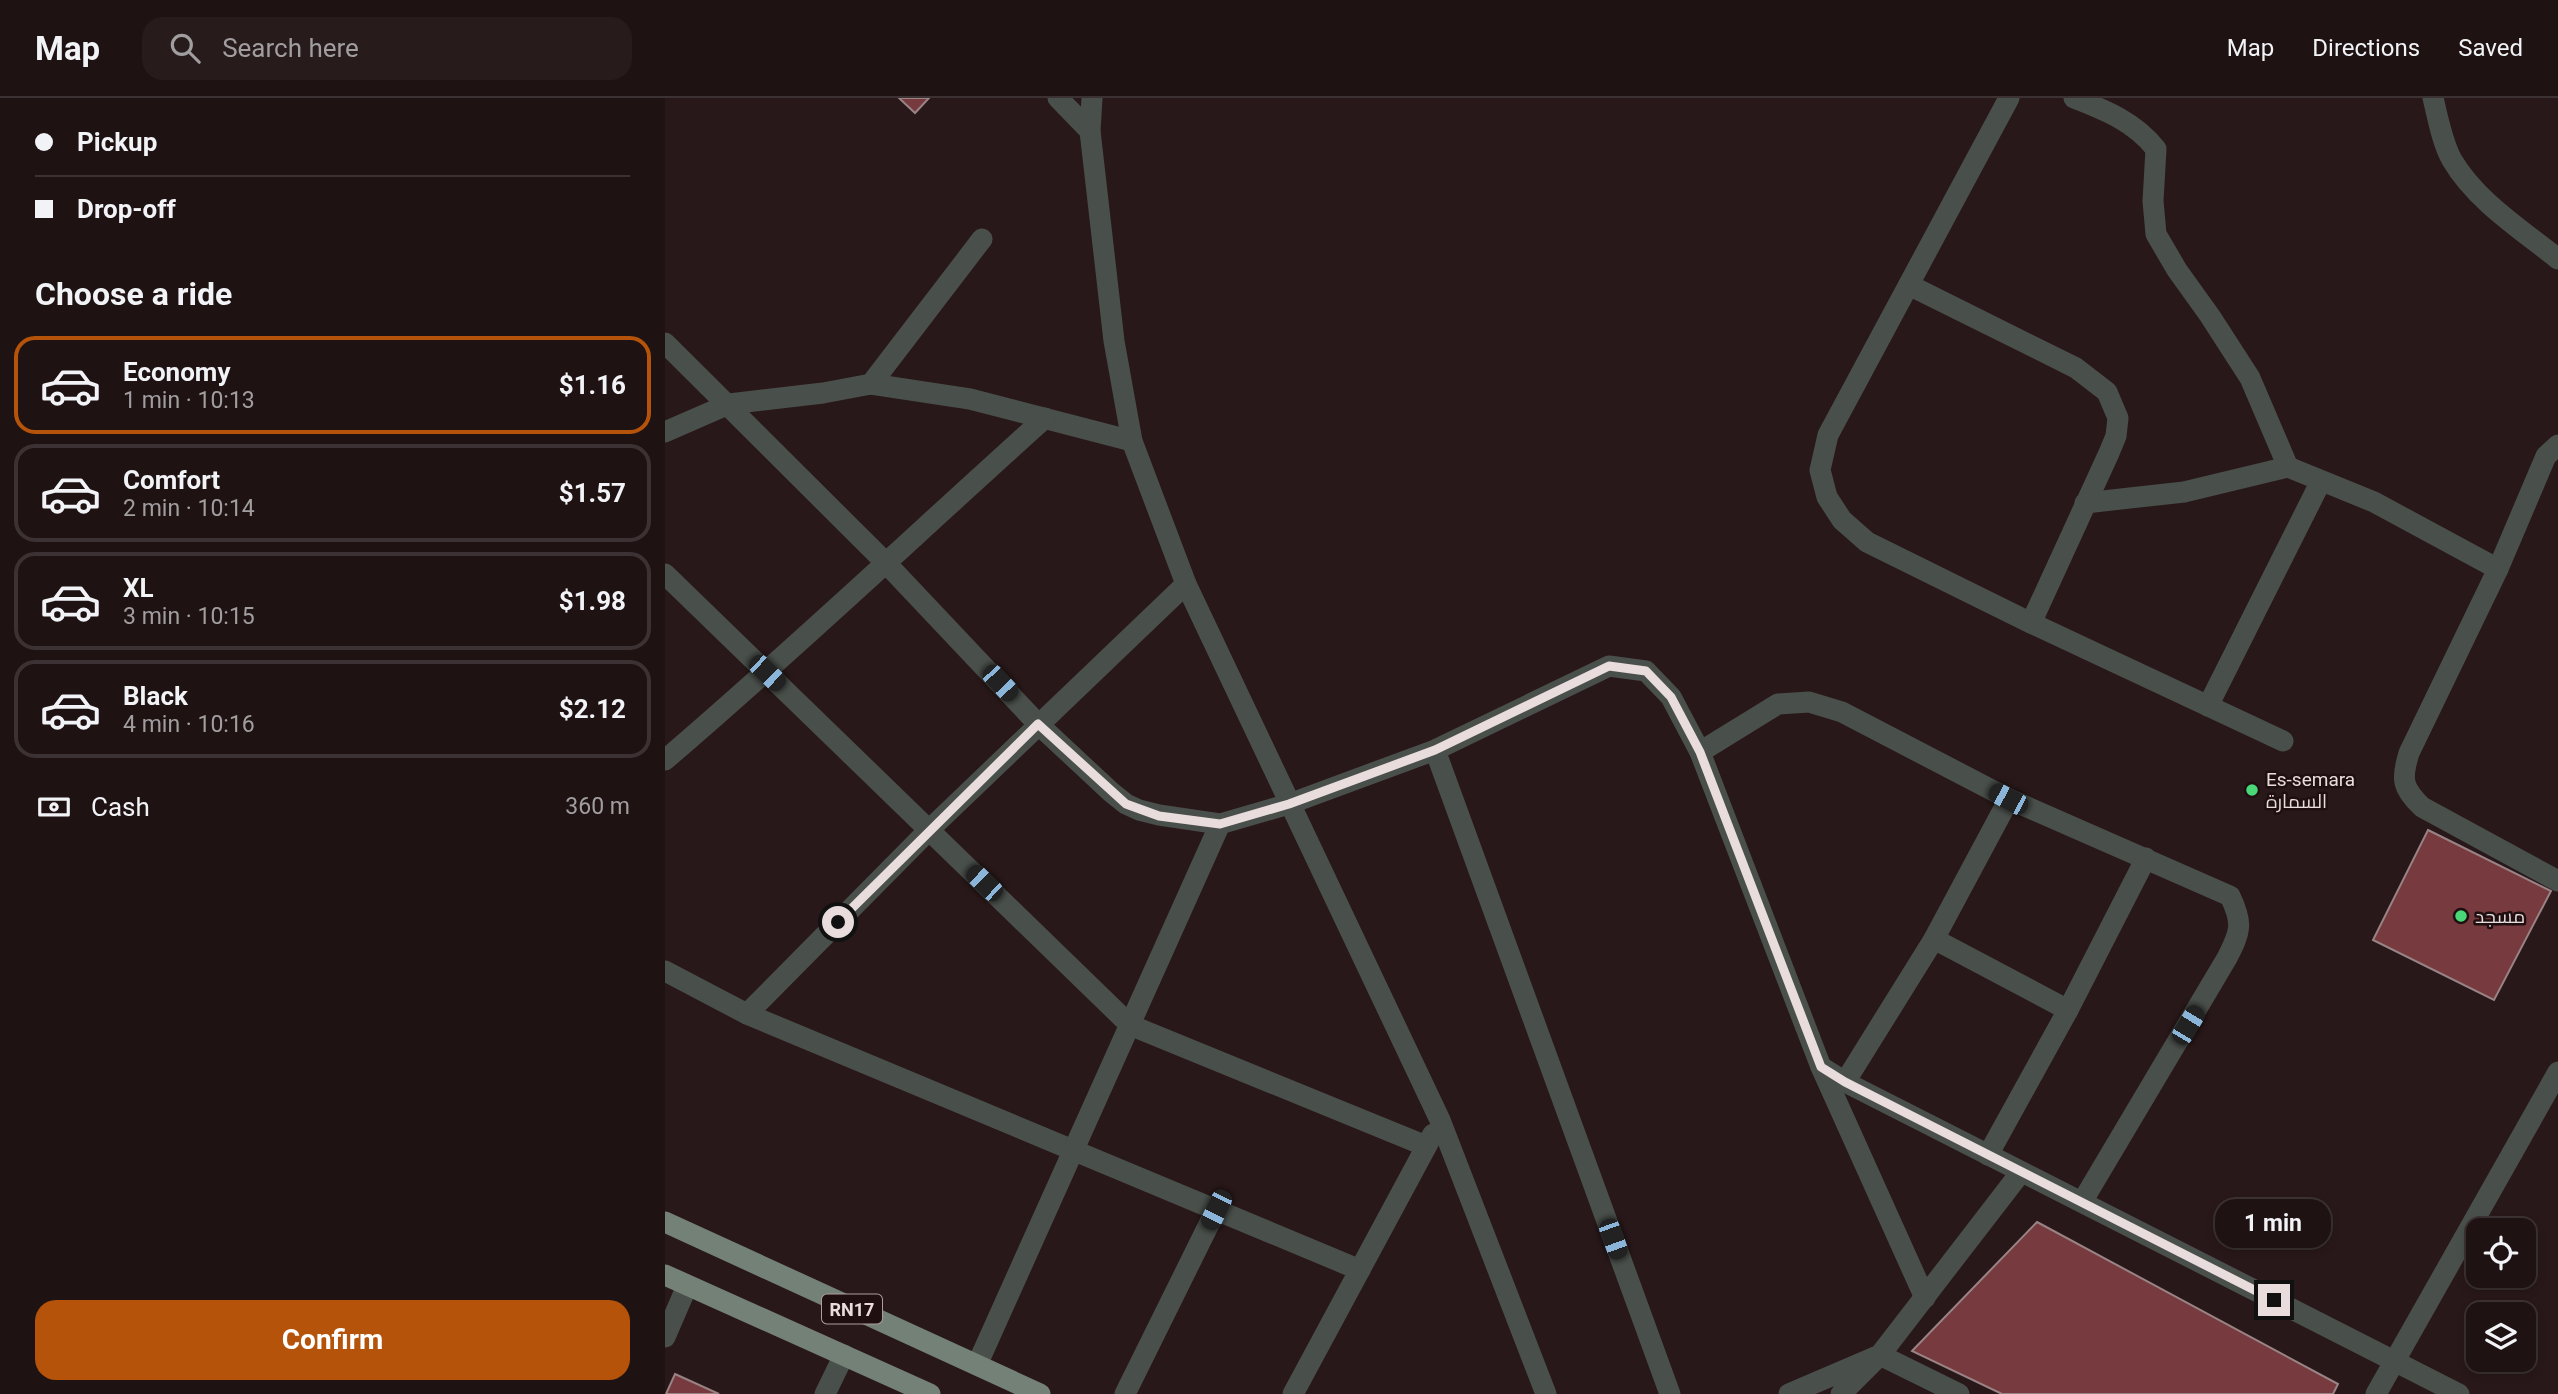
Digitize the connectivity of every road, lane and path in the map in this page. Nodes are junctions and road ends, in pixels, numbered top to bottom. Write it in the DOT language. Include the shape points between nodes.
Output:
graph roads {
  1 [pos="1058,98"];
  2 [pos="1092,98"];
  3 [pos="2010,98"];
  4 [pos="2074,98"];
  5 [pos="2433,98"];
  6 [pos="1090,131"];
  7 [pos="982,239"];
  8 [pos="2558,259"];
  9 [pos="1909,285"];
  10 [pos="665,343"];
  11 [pos="871,384"];
  12 [pos="729,404"];
  13 [pos="1045,418"];
  14 [pos="665,432"];
  15 [pos="1132,441"];
  16 [pos="2558,445"];
  17 [pos="2288,467"];
  18 [pos="2321,481"];
  19 [pos="2085,503"];
  20 [pos="885,562"];
  21 [pos="2498,569"];
  22 [pos="665,574"];
  23 [pos="1186,584"];
  24 [pos="2031,623"];
  25 [pos="767,673"];
  26 [pos="2208,706"];
  27 [pos="1038,724"];
  28 [pos="2283,741"];
  29 [pos="1435,750"];
  30 [pos="1700,752"];
  31 [pos="665,760"];
  32 [pos="2008,799"];
  33 [pos="1289,804"];
  34 [pos="1220,824"];
  35 [pos="929,830"];
  36 [pos="2146,858"];
  37 [pos="2558,881"];
  38 [pos="1934,939"];
  39 [pos="665,971"];
  40 [pos="2069,1010"];
  41 [pos="747,1014"];
  42 [pos="1130,1025"];
  43 [pos="1821,1067"];
  44 [pos="2558,1072"];
  45 [pos="1845,1082"];
  46 [pos="1440,1121"];
  47 [pos="1426,1146"];
  48 [pos="1074,1150"];
  49 [pos="1988,1155"];
  50 [pos="2021,1172"];
  51 [pos="2081,1202"];
  52 [pos="1216,1210"];
  53 [pos="665,1222"];
  54 [pos="1360,1270"];
  55 [pos="665,1275"];
  56 [pos="688,1286"];
  57 [pos="1925,1298"];
  58 [pos="665,1337"];
  59 [pos="844,1355"];
  60 [pos="1880,1355"];
  61 [pos="2395,1362"];
  62 [pos="977,1365"];
  63 [pos="825,1394"];
  64 [pos="930,1394"];
  65 [pos="1040,1394"];
  66 [pos="1125,1394"];
  67 [pos="1293,1394"];
  68 [pos="1546,1394"];
  69 [pos="1670,1394"];
  70 [pos="1789,1394"];
  71 [pos="1841,1394"];
  72 [pos="1959,1394"];
  73 [pos="2376,1394"];
  74 [pos="2459,1394"];
  1 -- 6 [label="street"];
  2 -- 6 [label="street"];
  3 -- 9 [label="street"];
  4 -- 17 [label="street" via="2109,111 2144,134 2156,149 2156,234 2250,378"];
  5 -- 8 [label="street" via="2452,158 2473,189"];
  6 -- 15 [label="street" via="1114,341"];
  7 -- 11 [label="street"];
  9 -- 19 [label="street" via="2076,368 2107,392 2118,418 2116,436"];
  9 -- 24 [label="street" via="1828,435 1820,470 1827,497 1842,520 1867,542"];
  10 -- 12 [label="street"];
  11 -- 12 [label="street"];
  11 -- 13 [label="street" via="970,398"];
  12 -- 14 [label="street"];
  12 -- 20 [label="street"];
  13 -- 15 [label="street"];
  13 -- 20 [label="street"];
  15 -- 23 [label="street"];
  16 -- 21 [label="street" via="2546,456"];
  17 -- 18 [label="street"];
  17 -- 19 [label="street" via="2184,492"];
  18 -- 21 [label="street" via="2374,502"];
  18 -- 26 [label="street"];
  19 -- 24 [label="street"];
  20 -- 25 [label="street"];
  20 -- 27 [label="street"];
  21 -- 37 [label="street" via="2402,774 2408,794 2422,807"];
  22 -- 25 [label="street"];
  23 -- 27 [label="street"];
  23 -- 33 [label="street"];
  24 -- 26 [label="street"];
  25 -- 31 [label="street"];
  25 -- 35 [label="street"];
  26 -- 28 [label="street"];
  27 -- 34 [label="street" via="1126,804 1159,816"];
  27 -- 35 [label="street"];
  29 -- 30 [label="street" via="1609,666 1646,671 1671,697"];
  29 -- 33 [label="street"];
  29 -- 69 [label="street"];
  30 -- 32 [label="street" via="1778,704 1809,702 1842,712"];
  30 -- 43 [label="street"];
  32 -- 36 [label="street"];
  32 -- 38 [label="street"];
  33 -- 34 [label="street"];
  33 -- 46 [label="street"];
  34 -- 42 [label="street"];
  35 -- 41 [label="street"];
  35 -- 42 [label="street"];
  36 -- 40 [label="street"];
  36 -- 51 [label="street" via="2230,895 2240,916 2239,934"];
  38 -- 40 [label="street"];
  38 -- 45 [label="street"];
  39 -- 41 [label="street"];
  40 -- 49 [label="street"];
  41 -- 48 [label="street"];
  42 -- 47 [label="street"];
  42 -- 48 [label="street"];
  43 -- 45 [label="street"];
  43 -- 57 [label="street"];
  44 -- 61 [label="street"];
  45 -- 49 [label="street"];
  46 -- 47 [label="street"];
  46 -- 68 [label="street"];
  47 -- 54 [label="street"];
  48 -- 52 [label="street"];
  48 -- 62 [label="street"];
  49 -- 50 [label="street"];
  50 -- 51 [label="street"];
  50 -- 57 [label="street"];
  51 -- 61 [label="street"];
  52 -- 54 [label="street"];
  52 -- 66 [label="street"];
  53 -- 62 [label="main road, RN17"];
  54 -- 67 [label="street"];
  55 -- 56 [label="main road, RN17"];
  56 -- 58 [label="street"];
  56 -- 59 [label="main road, RN17"];
  57 -- 60 [label="street"];
  59 -- 63 [label="street"];
  59 -- 64 [label="main road, RN17"];
  60 -- 70 [label="street"];
  60 -- 71 [label="street"];
  60 -- 72 [label="street"];
  61 -- 73 [label="street"];
  61 -- 74 [label="street"];
  62 -- 65 [label="main road, RN17"];
}
